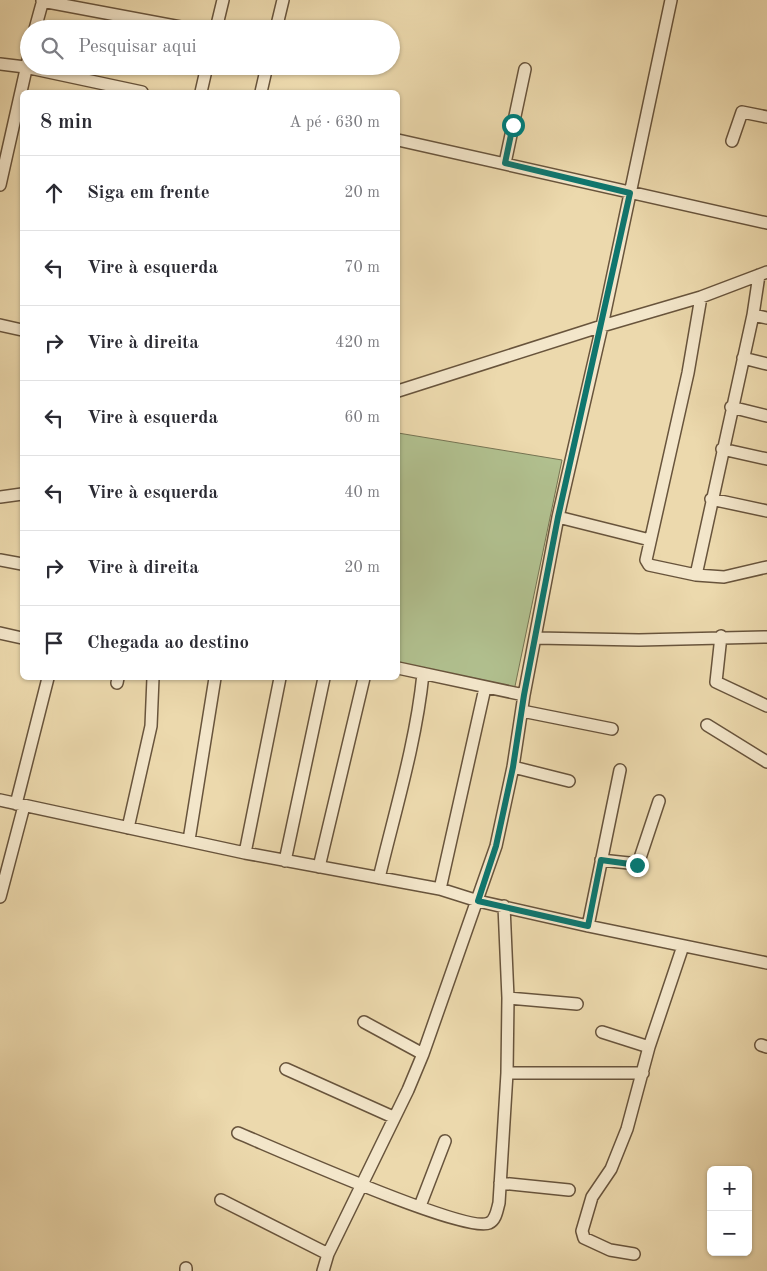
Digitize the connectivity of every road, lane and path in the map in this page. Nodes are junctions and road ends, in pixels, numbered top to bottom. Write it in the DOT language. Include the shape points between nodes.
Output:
graph roads {
  1 [pos="42,0"];
  2 [pos="223,0"];
  3 [pos="283,0"];
  4 [pos="671,0"];
  5 [pos="37,20"];
  6 [pos="145,20"];
  7 [pos="218,20"];
  8 [pos="278,20"];
  9 [pos="0,64"];
  10 [pos="20,66"];
  11 [pos="525,69"];
  12 [pos="23,75"];
  13 [pos="61,75"];
  14 [pos="205,75"];
  15 [pos="265,75"];
  16 [pos="20,90"];
  17 [pos="128,90"];
  18 [pos="201,90"];
  19 [pos="261,90"];
  20 [pos="20,91"];
  21 [pos="767,117"];
  22 [pos="400,140"];
  23 [pos="732,141"];
  24 [pos="505,163"];
  25 [pos="0,185"];
  26 [pos="630,193"];
  27 [pos="767,223"];
  28 [pos="763,273"];
  29 [pos="701,297"];
  30 [pos="753,315"];
  31 [pos="767,318"];
  32 [pos="0,325"];
  33 [pos="602,326"];
  34 [pos="20,330"];
  35 [pos="743,358"];
  36 [pos="767,364"];
  37 [pos="400,390"];
  38 [pos="732,407"];
  39 [pos="767,416"];
  40 [pos="722,449"];
  41 [pos="767,459"];
  42 [pos="20,494"];
  43 [pos="0,497"];
  44 [pos="711,499"];
  45 [pos="767,511"];
  46 [pos="558,517"];
  47 [pos="650,540"];
  48 [pos="0,560"];
  49 [pos="20,564"];
  50 [pos="767,567"];
  51 [pos="696,575"];
  52 [pos="0,633"];
  53 [pos="721,636"];
  54 [pos="767,637"];
  55 [pos="20,638"];
  56 [pos="536,638"];
  57 [pos="400,668"];
  58 [pos="423,674"];
  59 [pos="48,680"];
  60 [pos="153,680"];
  61 [pos="215,680"];
  62 [pos="280,680"];
  63 [pos="324,680"];
  64 [pos="364,680"];
  65 [pos="485,688"];
  66 [pos="524,695"];
  67 [pos="767,706"];
  68 [pos="522,712"];
  69 [pos="707,725"];
  70 [pos="612,730"];
  71 [pos="767,762"];
  72 [pos="513,767"];
  73 [pos="620,770"];
  74 [pos="569,781"];
  75 [pos="0,800"];
  76 [pos="659,801"];
  77 [pos="20,805"];
  78 [pos="128,828"];
  79 [pos="189,840"];
  80 [pos="244,853"];
  81 [pos="601,860"];
  82 [pos="285,861"];
  83 [pos="319,867"];
  84 [pos="379,878"];
  85 [pos="440,889"];
  86 [pos="0,898"];
  87 [pos="478,901"];
  88 [pos="504,906"];
  89 [pos="588,926"];
  90 [pos="683,946"];
  91 [pos="767,962"];
  92 [pos="508,998"];
  93 [pos="577,1004"];
  94 [pos="364,1022"];
  95 [pos="602,1032"];
  96 [pos="649,1047"];
  97 [pos="423,1054"];
  98 [pos="286,1069"];
  99 [pos="507,1073"];
  100 [pos="642,1073"];
  101 [pos="393,1117"];
  102 [pos="238,1133"];
  103 [pos="445,1141"];
  104 [pos="500,1183"];
  105 [pos="361,1186"];
  106 [pos="569,1190"];
  107 [pos="221,1200"];
  108 [pos="420,1206"];
  109 [pos="328,1254"];
  110 [pos="634,1254"];
  111 [pos="323,1271"];
  1 -- 5 [label="street"];
  1 -- 6 [label="street"];
  2 -- 7 [label="street"];
  3 -- 8 [label="street"];
  4 -- 26 [label="street"];
  9 -- 10 [label="street"];
  11 -- 24 [label="street"];
  12 -- 16 [label="street"];
  13 -- 17 [label="street"];
  14 -- 18 [label="street"];
  15 -- 19 [label="street"];
  20 -- 25 [label="street"];
  21 -- 23 [label="street" via="742,112"];
  22 -- 24 [label="street"];
  24 -- 26 [label="street"];
  26 -- 27 [label="street"];
  26 -- 33 [label="street"];
  28 -- 29 [label="street"];
  28 -- 30 [label="street"];
  29 -- 33 [label="street"];
  29 -- 47 [label="street" via="688,373"];
  30 -- 31 [label="street"];
  30 -- 35 [label="street"];
  32 -- 34 [label="street"];
  33 -- 37 [label="street"];
  33 -- 46 [label="street"];
  35 -- 36 [label="street"];
  35 -- 38 [label="street"];
  38 -- 39 [label="street"];
  38 -- 40 [label="street"];
  40 -- 41 [label="street"];
  40 -- 44 [label="street"];
  42 -- 43 [label="street"];
  44 -- 45 [label="street"];
  44 -- 51 [label="street"];
  46 -- 47 [label="street"];
  46 -- 56 [label="street"];
  47 -- 51 [label="street" via="646,563"];
  48 -- 49 [label="street"];
  50 -- 51 [label="street" via="724,577"];
  52 -- 55 [label="street"];
  53 -- 54 [label="street"];
  53 -- 56 [label="street" via="639,640"];
  53 -- 67 [label="street" via="716,682"];
  56 -- 66 [label="street"];
  57 -- 58 [label="street"];
  58 -- 65 [label="street"];
  58 -- 84 [label="street" via="421,699"];
  59 -- 77 [label="street"];
  60 -- 78 [label="street" via="151,726"];
  61 -- 79 [label="street"];
  62 -- 80 [label="street"];
  63 -- 82 [label="street"];
  64 -- 83 [label="street"];
  65 -- 66 [label="street"];
  65 -- 85 [label="street"];
  66 -- 68 [label="street"];
  68 -- 70 [label="street"];
  68 -- 72 [label="street"];
  69 -- 71 [label="street"];
  72 -- 74 [label="street"];
  72 -- 87 [label="street" via="496,846"];
  73 -- 81 [label="street"];
  75 -- 77 [label="street"];
  76 -- 81 [label="street" via="638,864"];
  77 -- 78 [label="street"];
  77 -- 86 [label="street"];
  78 -- 79 [label="street"];
  79 -- 80 [label="street"];
  80 -- 82 [label="street"];
  81 -- 89 [label="street"];
  82 -- 83 [label="street"];
  83 -- 84 [label="street"];
  84 -- 85 [label="street"];
  85 -- 87 [label="street"];
  87 -- 88 [label="street"];
  87 -- 97 [label="street"];
  88 -- 89 [label="street"];
  88 -- 92 [label="street"];
  89 -- 90 [label="street"];
  90 -- 91 [label="street"];
  90 -- 96 [label="street"];
  92 -- 93 [label="street"];
  92 -- 99 [label="street"];
  94 -- 97 [label="street"];
  95 -- 96 [label="street"];
  96 -- 100 [label="street"];
  97 -- 101 [label="street"];
  98 -- 101 [label="street"];
  99 -- 100 [label="street"];
  99 -- 104 [label="street"];
  100 -- 110 [label="street" via="627,1129 611,1169 592,1197 582,1231 584,1238 610,1250"];
  101 -- 105 [label="street"];
  102 -- 105 [label="street"];
  103 -- 108 [label="street"];
  104 -- 106 [label="street"];
  104 -- 108 [label="street" via="496,1216 488,1224 476,1224"];
  105 -- 108 [label="street"];
  105 -- 109 [label="street"];
  107 -- 109 [label="street"];
  109 -- 111 [label="street"];
}
